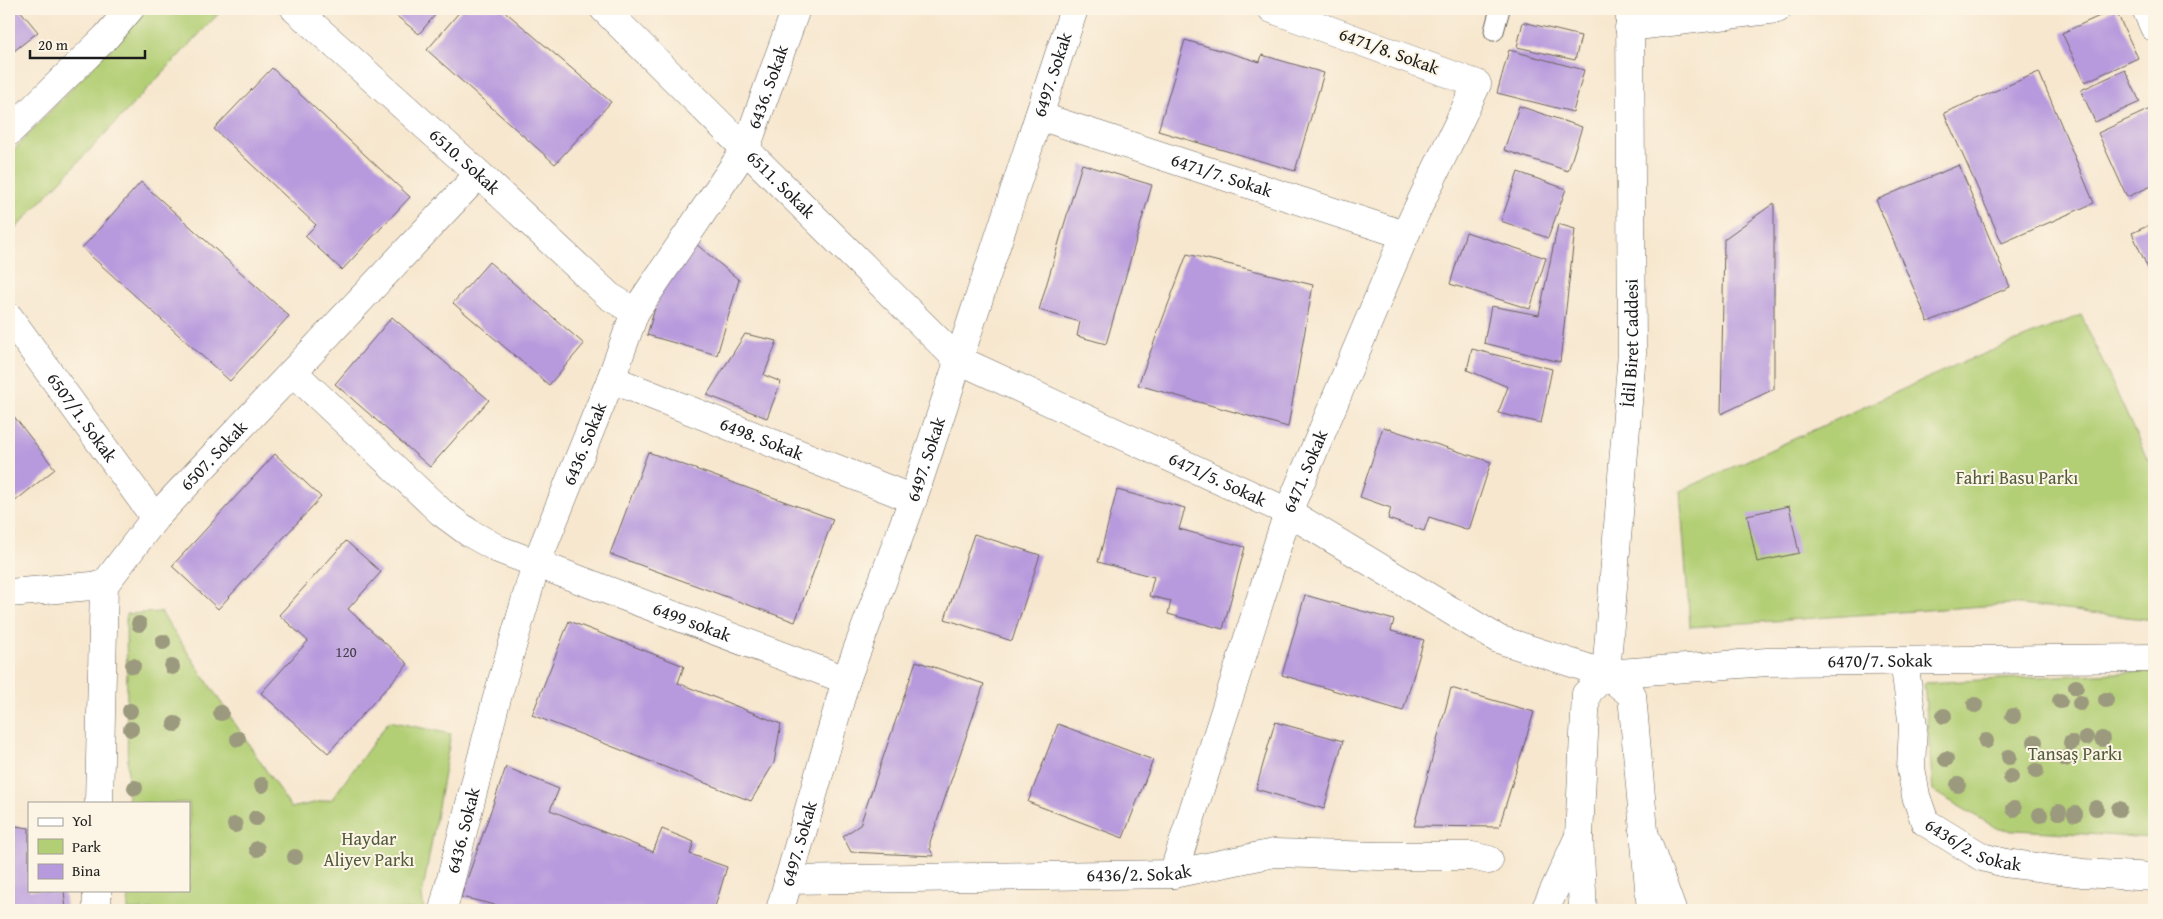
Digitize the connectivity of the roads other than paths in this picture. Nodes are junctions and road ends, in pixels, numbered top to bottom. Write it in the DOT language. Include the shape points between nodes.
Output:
graph roads {
  1 [pos="130,9"];
  2 [pos="295,9"];
  3 [pos="604,9"];
  4 [pos="796,9"];
  5 [pos="1074,9"];
  6 [pos="1272,9"];
  7 [pos="1500,9"];
  8 [pos="1776,9"];
  9 [pos="2146,9"];
  10 [pos="1630,18"];
  11 [pos="2154,27"];
  12 [pos="1494,31"];
  13 [pos="1477,84"];
  14 [pos="1039,116"];
  15 [pos="9,132"];
  16 [pos="746,148"];
  17 [pos="480,174"];
  18 [pos="1406,236"];
  19 [pos="635,312"];
  20 [pos="9,316"];
  21 [pos="958,359"];
  22 [pos="293,372"];
  23 [pos="611,379"];
  24 [pos="913,499"];
  25 [pos="1288,512"];
  26 [pos="155,518"];
  27 [pos="536,564"];
  28 [pos="104,585"];
  29 [pos="9,594"];
  30 [pos="2154,658"];
  31 [pos="1904,661"];
  32 [pos="1606,674"];
  33 [pos="846,680"];
  34 [pos="99,802"];
  35 [pos="1643,830"];
  36 [pos="1578,836"];
  37 [pos="1489,860"];
  38 [pos="1174,874"];
  39 [pos="2154,877"];
  40 [pos="788,880"];
  41 [pos="97,892"];
  42 [pos="97,910"];
  43 [pos="443,910"];
  44 [pos="780,910"];
  45 [pos="1545,910"];
  46 [pos="1583,910"];
  47 [pos="1651,910"];
  48 [pos="1672,910"];
  1 -- 15 [label="street" via="106,37"];
  2 -- 17 [label="street, 6510. Sokak"];
  3 -- 16 [label="street, 6511. Sokak"];
  4 -- 16 [label="street, 6436. Sokak"];
  5 -- 14 [label="street, 6497. Sokak"];
  6 -- 13 [label="street, 6471/8. Sokak"];
  7 -- 12 [label="lane"];
  8 -- 10 [label="street"];
  9 -- 11 [label="street"];
  10 -- 32 [label="street, İdil Biret Caddesi" via="1632,353"];
  13 -- 18 [label="street, 6471. Sokak"];
  14 -- 18 [label="street, 6471/7. Sokak"];
  14 -- 21 [label="street, 6497. Sokak"];
  16 -- 19 [label="street, 6436. Sokak"];
  16 -- 21 [label="street, 6511. Sokak"];
  17 -- 19 [label="street, 6510. Sokak" via="609,296"];
  17 -- 22 [label="street, 6507. Sokak"];
  18 -- 25 [label="street, 6471. Sokak"];
  19 -- 23 [label="street, 6436. Sokak"];
  20 -- 26 [label="street, 6507/1. Sokak"];
  21 -- 24 [label="street, 6497. Sokak"];
  21 -- 25 [label="street, 6471/5. Sokak"];
  22 -- 26 [label="street, 6507. Sokak"];
  22 -- 27 [label="street, 6499 sokak" via="441,512 498,549"];
  23 -- 24 [label="street, 6498. Sokak"];
  23 -- 27 [label="street, 6436. Sokak"];
  24 -- 33 [label="street, 6497. Sokak"];
  25 -- 32 [label="street, 6471/5. Sokak" via="1498,639"];
  25 -- 38 [label="street, 6471. Sokak"];
  26 -- 28 [label="street, 6507. Sokak"];
  27 -- 33 [label="street, 6499 sokak"];
  27 -- 43 [label="street, 6436. Sokak"];
  28 -- 29 [label="street"];
  28 -- 34 [label="street"];
  30 -- 31 [label="street, 6470/7. Sokak"];
  31 -- 32 [label="street, 6470/7. Sokak" via="1767,662"];
  31 -- 39 [label="street, 6436/2. Sokak" via="1913,726 1911,768 1925,822 1982,857 2005,863"];
  32 -- 35 [label="street" via="1632,695"];
  32 -- 36 [label="street" via="1586,694"];
  33 -- 40 [label="street, 6497. Sokak"];
  35 -- 47 [label="street"];
  35 -- 48 [label="street"];
  36 -- 45 [label="street"];
  36 -- 46 [label="street"];
  37 -- 38 [label="street, 6436/2. Sokak" via="1472,856 1274,852"];
  38 -- 40 [label="street, 6436/2. Sokak"];
  40 -- 44 [label="street, 6497. Sokak"];
  41 -- 42 [label="street"];
}
